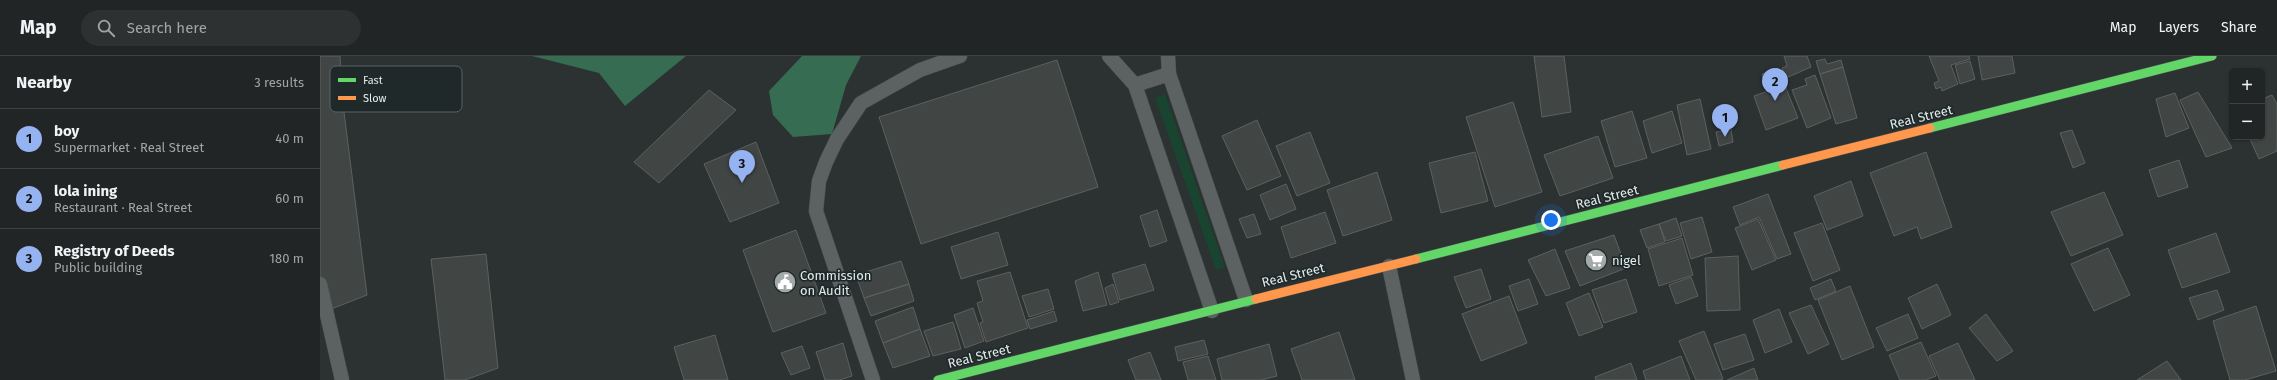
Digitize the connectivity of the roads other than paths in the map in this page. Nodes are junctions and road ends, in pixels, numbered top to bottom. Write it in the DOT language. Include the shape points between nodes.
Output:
graph roads {
  1 [pos="960,56"];
  2 [pos="1109,56"];
  3 [pos="1168,56"];
  4 [pos="2212,56"];
  5 [pos="1169,74"];
  6 [pos="1134,85"];
  7 [pos="1390,266"];
  8 [pos="320,284"];
  9 [pos="1246,300"];
  10 [pos="1212,311"];
  11 [pos="342,380"];
  12 [pos="873,380"];
  13 [pos="938,380"];
  14 [pos="1413,380"];
  1 -- 12 [label="lane" via="920,70 861,102 837,139 819,181 816,211"];
  2 -- 6 [label="lane"];
  3 -- 5 [label="lane"];
  4 -- 7 [label="main road, Real Street"];
  5 -- 6 [label="lane"];
  5 -- 9 [label="lane"];
  6 -- 10 [label="lane"];
  7 -- 9 [label="main road, Real Street"];
  7 -- 14 [label="lane"];
  8 -- 11 [label="lane"];
  9 -- 10 [label="main road, Real Street"];
  10 -- 13 [label="main road, Real Street"];
}
